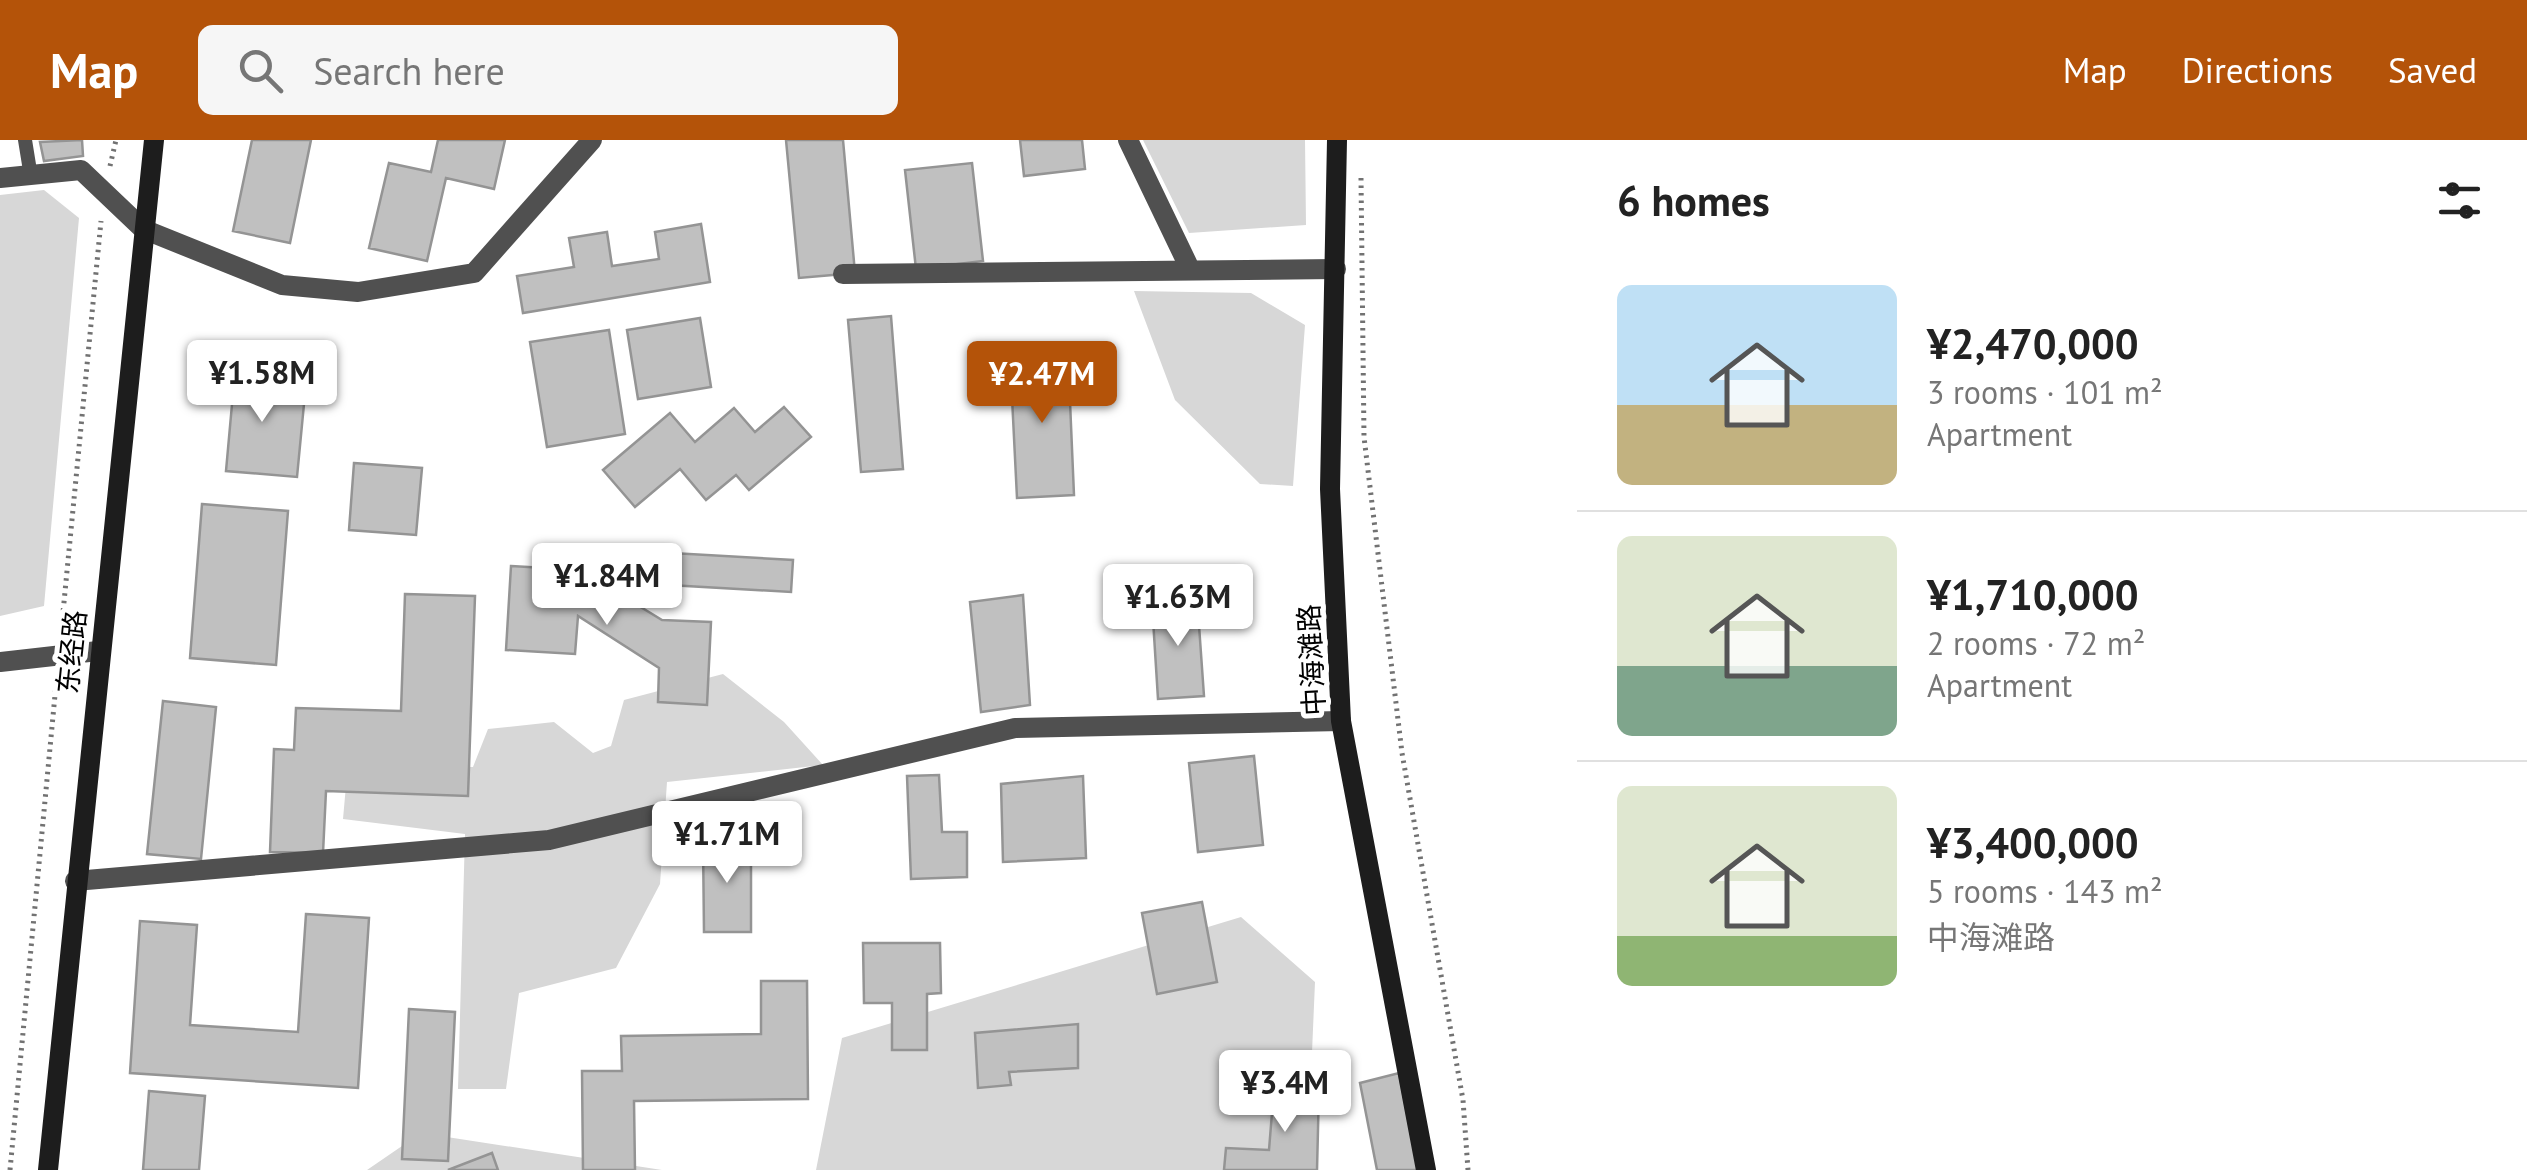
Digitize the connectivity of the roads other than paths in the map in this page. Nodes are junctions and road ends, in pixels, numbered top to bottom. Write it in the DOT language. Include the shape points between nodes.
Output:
graph roads {
  1 [pos="25,140"];
  2 [pos="154,140"];
  3 [pos="592,140"];
  4 [pos="1128,140"];
  5 [pos="1337,140"];
  6 [pos="30,177"];
  7 [pos="0,178"];
  8 [pos="143,230"];
  9 [pos="1336,268"];
  10 [pos="1190,269"];
  11 [pos="844,274"];
  12 [pos="98,651"];
  13 [pos="0,662"];
  14 [pos="1341,721"];
  15 [pos="75,882"];
  16 [pos="48,1170"];
  17 [pos="1426,1170"];
  1 -- 6 [label="lane"];
  2 -- 8 [label="main road, 东经路"];
  3 -- 8 [label="street" via="474,273 358,292 282,284"];
  4 -- 10 [label="street"];
  5 -- 9 [label="main road, 中海滩路"];
  6 -- 7 [label="street"];
  6 -- 8 [label="street" via="81,170"];
  8 -- 12 [label="main road, 东经路"];
  9 -- 10 [label="street"];
  9 -- 14 [label="main road, 中海滩路" via="1330,489"];
  10 -- 11 [label="street"];
  12 -- 13 [label="street"];
  12 -- 15 [label="main road, 东经路"];
  14 -- 15 [label="street" via="1015,728 550,840"];
  14 -- 17 [label="main road, 中海滩路"];
  15 -- 16 [label="main road, 东经路"];
}
